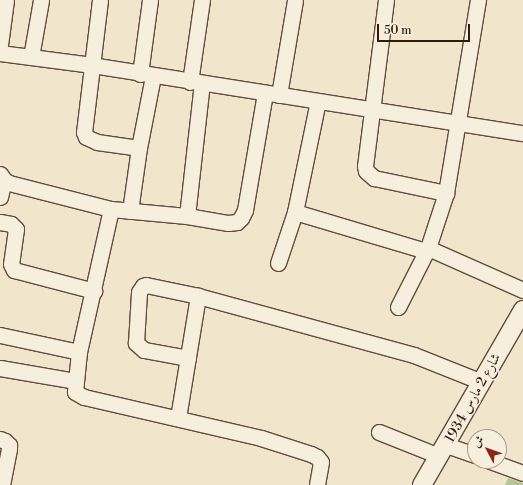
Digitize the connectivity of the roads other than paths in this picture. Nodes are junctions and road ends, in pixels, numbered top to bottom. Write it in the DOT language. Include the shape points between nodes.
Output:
graph roads {
  1 [pos="6,0"];
  2 [pos="41,0"];
  3 [pos="100,0"];
  4 [pos="150,0"];
  5 [pos="202,0"];
  6 [pos="295,0"];
  7 [pos="386,0"];
  8 [pos="478,0"];
  9 [pos="1,30"];
  10 [pos="0,45"];
  11 [pos="0,53"];
  12 [pos="31,57"];
  13 [pos="92,65"];
  14 [pos="146,75"];
  15 [pos="196,83"];
  16 [pos="272,94"];
  17 [pos="318,101"];
  18 [pos="372,110"];
  19 [pos="459,122"];
  20 [pos="523,133"];
  21 [pos="139,148"];
  22 [pos="2,177"];
  23 [pos="446,193"];
  24 [pos="0,197"];
  25 [pos="111,209"];
  26 [pos="130,211"];
  27 [pos="295,212"];
  28 [pos="187,216"];
  29 [pos="0,222"];
  30 [pos="427,249"];
  31 [pos="278,263"];
  32 [pos="523,290"];
  33 [pos="94,291"];
  34 [pos="198,296"];
  35 [pos="398,307"];
  36 [pos="523,310"];
  37 [pos="517,332"];
  38 [pos="0,335"];
  39 [pos="79,352"];
  40 [pos="188,358"];
  41 [pos="0,368"];
  42 [pos="75,380"];
  43 [pos="482,382"];
  44 [pos="178,418"];
  45 [pos="378,432"];
  46 [pos="0,439"];
  47 [pos="443,450"];
  48 [pos="467,454"];
  49 [pos="507,467"];
  50 [pos="523,473"];
  51 [pos="2,485"];
  52 [pos="317,485"];
  53 [pos="422,485"];
  1 -- 9 [label="street"];
  2 -- 12 [label="street"];
  3 -- 13 [label="street"];
  4 -- 14 [label="street"];
  5 -- 15 [label="street"];
  6 -- 16 [label="street"];
  7 -- 18 [label="street"];
  8 -- 19 [label="street"];
  9 -- 10 [label="street"];
  11 -- 12 [label="street"];
  12 -- 13 [label="street"];
  13 -- 14 [label="street"];
  13 -- 21 [label="street" via="84,132 86,137 97,142"];
  14 -- 15 [label="street"];
  14 -- 21 [label="street"];
  15 -- 16 [label="street"];
  15 -- 28 [label="street"];
  16 -- 17 [label="street"];
  16 -- 28 [label="street" via="241,218 228,223"];
  17 -- 18 [label="street"];
  17 -- 27 [label="street"];
  18 -- 19 [label="street"];
  18 -- 23 [label="street" via="365,166 369,176"];
  19 -- 20 [label="street"];
  19 -- 23 [label="street"];
  21 -- 26 [label="street"];
  22 -- 24 [label="street"];
  22 -- 25 [label="street"];
  23 -- 30 [label="street"];
  25 -- 26 [label="street"];
  25 -- 33 [label="street"];
  26 -- 28 [label="street"];
  27 -- 30 [label="street"];
  27 -- 31 [label="street"];
  29 -- 33 [label="street" via="11,224 16,229 11,264 14,270"];
  30 -- 32 [label="street"];
  30 -- 35 [label="street"];
  33 -- 39 [label="street"];
  34 -- 40 [label="street"];
  34 -- 40 [label="street" via="146,285 139,292 136,343 140,348"];
  34 -- 43 [label="street" via="414,355"];
  36 -- 37 [label="street, شارع 2 مارس 1934"];
  37 -- 43 [label="street, شارع 2 مارس 1934"];
  38 -- 39 [label="street"];
  39 -- 42 [label="street"];
  40 -- 44 [label="street"];
  41 -- 42 [label="street"];
  42 -- 44 [label="street" via="75,392 79,395"];
  43 -- 47 [label="street, شارع 2 مارس 1934"];
  44 -- 52 [label="street" via="261,438 312,454 320,462"];
  45 -- 47 [label="street"];
  46 -- 51 [label="street" via="9,445"];
  47 -- 48 [label="street"];
  47 -- 53 [label="street, شارع 2 مارس 1934"];
  49 -- 50 [label="street"];
}
